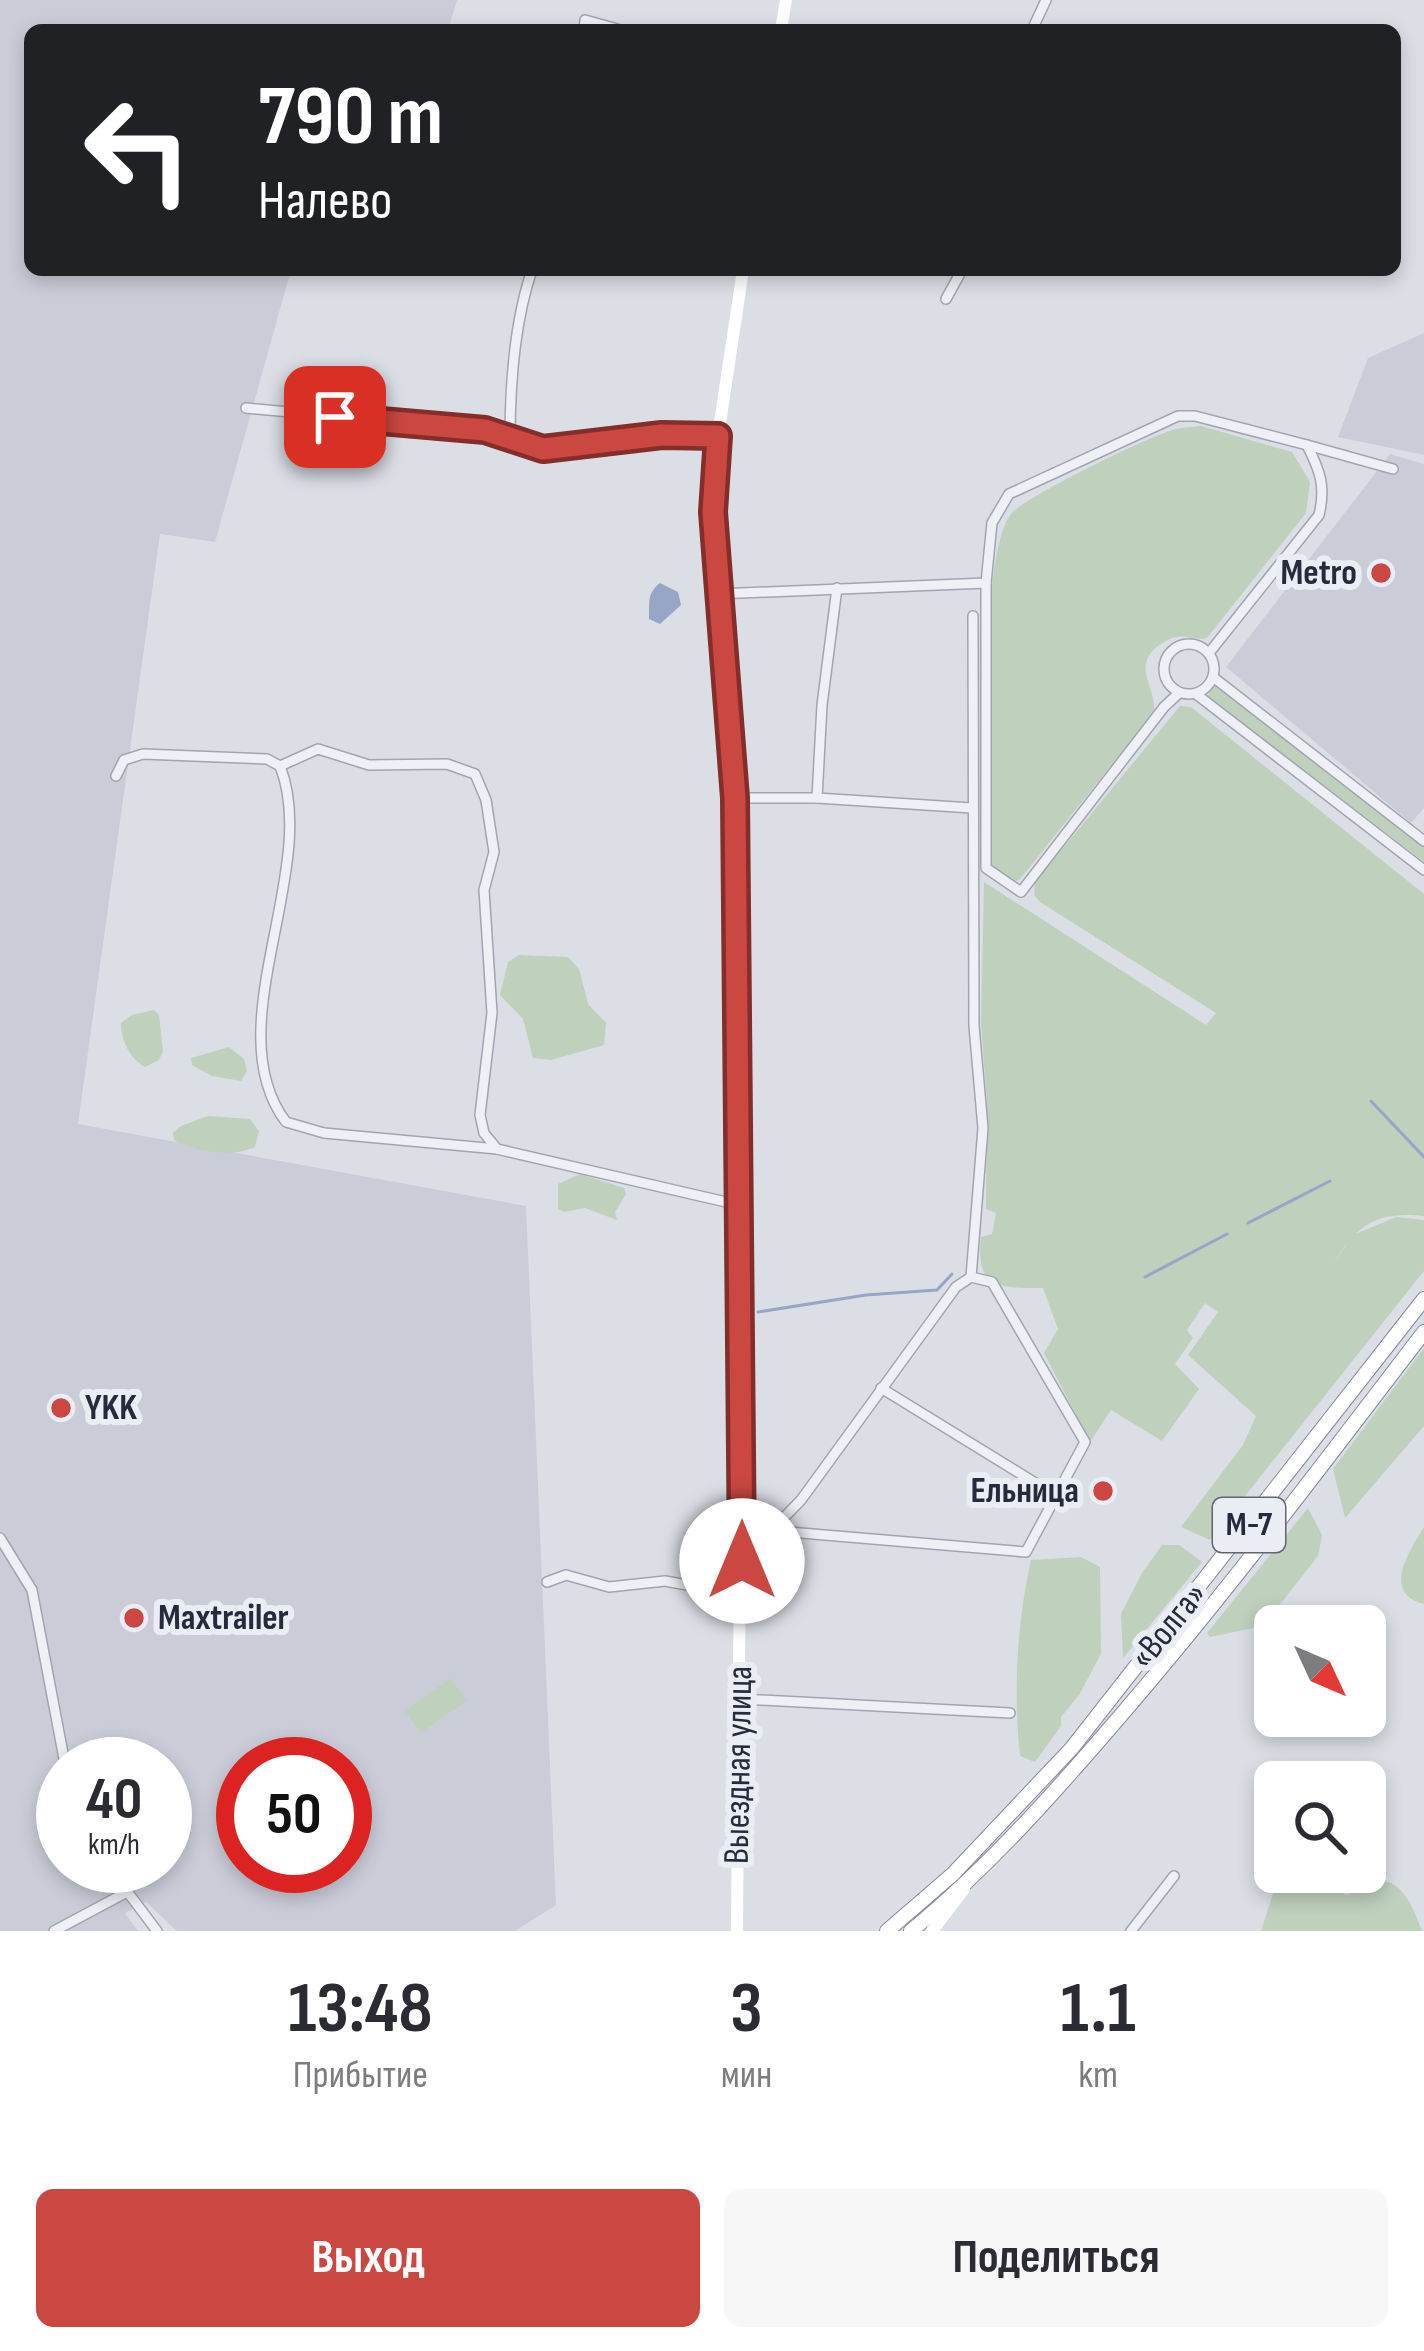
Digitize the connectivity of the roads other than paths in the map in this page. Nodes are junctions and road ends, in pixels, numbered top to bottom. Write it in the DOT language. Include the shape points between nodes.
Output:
graph roads {
  1 [pos="530,276"];
  2 [pos="742,276"];
  3 [pos="959,276"];
  4 [pos="946,299"];
  5 [pos="246,408"];
  6 [pos="718,436"];
  7 [pos="510,439"];
  8 [pos="1307,446"];
  9 [pos="1394,470"];
  10 [pos="986,584"];
  11 [pos="837,588"];
  12 [pos="718,594"];
  13 [pos="973,616"];
  14 [pos="1209,653"];
  15 [pos="1213,677"];
  16 [pos="1179,693"];
  17 [pos="1196,694"];
  18 [pos="280,766"];
  19 [pos="116,776"];
  20 [pos="735,798"];
  21 [pos="817,798"];
  22 [pos="972,808"];
  23 [pos="1424,841"];
  24 [pos="1422,868"];
  25 [pos="497,1149"];
  26 [pos="740,1205"];
  27 [pos="971,1276"];
  28 [pos="1424,1299"];
  29 [pos="1424,1332"];
  30 [pos="880,1388"];
  31 [pos="1055,1495"];
  32 [pos="742,1528"];
  33 [pos="773,1529"];
  34 [pos="0,1538"];
  35 [pos="547,1582"];
  36 [pos="742,1594"];
  37 [pos="741,1700"];
  38 [pos="1010,1713"];
  39 [pos="60,1737"];
  40 [pos="980,1870"];
  41 [pos="1174,1876"];
  42 [pos="125,1893"];
  43 [pos="128,1893"];
  44 [pos="56,1930"];
  45 [pos="157,1931"];
  46 [pos="737,1931"];
  47 [pos="887,1931"];
  48 [pos="911,1931"];
  49 [pos="932,1931"];
  50 [pos="1131,1931"];
  1 -- 7 [label="street"];
  2 -- 6 [label="main road, Выездная улица"];
  3 -- 4 [label="street"];
  5 -- 7 [label="street" via="463,427"];
  6 -- 7 [label="street" via="543,449"];
  6 -- 12 [label="main road, Выездная улица"];
  8 -- 9 [label="street"];
  8 -- 10 [label="street" via="1178,416 1009,494 992,523"];
  8 -- 14 [label="street" via="1322,475 1319,515"];
  10 -- 11 [label="street"];
  10 -- 16 [label="street" via="986,868 1021,892"];
  11 -- 12 [label="street"];
  11 -- 21 [label="street"];
  12 -- 20 [label="main road, Выездная улица"];
  13 -- 22 [label="street"];
  14 -- 15 [label="street"];
  14 -- 16 [label="street" via="1187,644 1166,657 1163,674"];
  15 -- 17 [label="street"];
  15 -- 23 [label="street"];
  16 -- 17 [label="street"];
  17 -- 24 [label="street"];
  18 -- 19 [label="street" via="143,754 124,760"];
  18 -- 25 [label="street" via="292,827 261,1037 278,1112 324,1133"];
  18 -- 25 [label="street" via="318,749 369,765 426,762 475,774 494,852 484,890 492,1013 480,1115"];
  20 -- 21 [label="street"];
  20 -- 26 [label="main road, Выездная улица"];
  21 -- 22 [label="street"];
  22 -- 27 [label="street" via="983,1128"];
  25 -- 26 [label="street"];
  26 -- 32 [label="main road, Выездная улица"];
  27 -- 30 [label="street"];
  27 -- 31 [label="street" via="992,1282 1083,1434 1082,1452"];
  28 -- 47 [label="highway, «Волга» / М-7" via="1060,1762"];
  29 -- 40 [label="highway, «Волга» / М-7" via="1172,1656"];
  30 -- 31 [label="street"];
  30 -- 33 [label="street"];
  31 -- 33 [label="street" via="1026,1552"];
  32 -- 33 [label="street"];
  32 -- 36 [label="main road, Выездная улица"];
  34 -- 39 [label="street" via="32,1590"];
  35 -- 36 [label="street" via="566,1575 609,1587 665,1581"];
  36 -- 37 [label="main road, Выездная улица"];
  37 -- 38 [label="street"];
  37 -- 46 [label="main road, Выездная улица"];
  40 -- 48 [label="highway, «Волга» / М-7"];
  40 -- 49 [label="main road"];
  41 -- 50 [label="street"];
  42 -- 44 [label="street"];
  43 -- 45 [label="street"];
}
